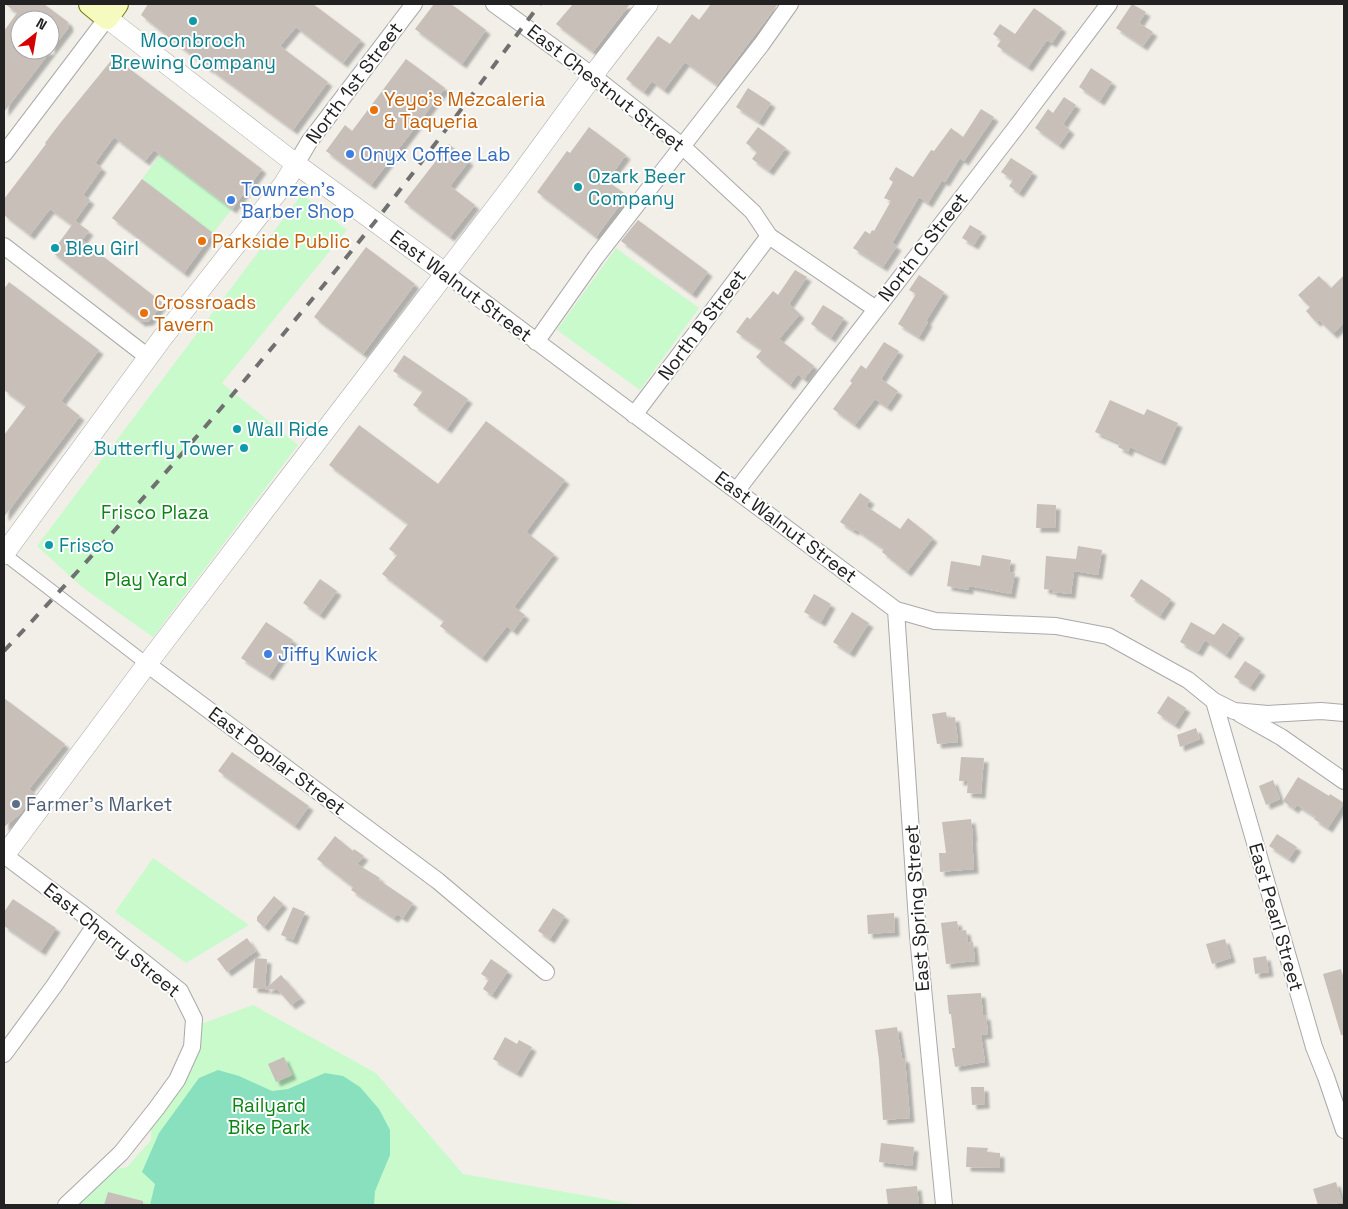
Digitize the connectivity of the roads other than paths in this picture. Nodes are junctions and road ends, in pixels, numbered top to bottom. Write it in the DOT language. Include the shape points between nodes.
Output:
graph roads {
  1 [pos="414,4"];
  2 [pos="494,4"];
  3 [pos="648,4"];
  4 [pos="790,4"];
  5 [pos="1109,4"];
  6 [pos="105,8"];
  7 [pos="593,76"];
  8 [pos="682,146"];
  9 [pos="4,154"];
  10 [pos="296,164"];
  11 [pos="769,236"];
  12 [pos="4,246"];
  13 [pos="445,273"];
  14 [pos="876,309"];
  15 [pos="536,342"];
  16 [pos="148,357"];
  17 [pos="634,415"];
  18 [pos="737,490"];
  19 [pos="4,554"];
  20 [pos="896,610"];
  21 [pos="148,664"];
  22 [pos="1214,701"];
  23 [pos="1234,711"];
  24 [pos="1344,713"];
  25 [pos="1344,781"];
  26 [pos="4,856"];
  27 [pos="96,924"];
  28 [pos="546,972"];
  29 [pos="4,1054"];
  30 [pos="1344,1130"];
  31 [pos="66,1205"];
  32 [pos="944,1205"];
  1 -- 10 [label="street, North 1st Street" via="309,142"];
  2 -- 7 [label="street, East Chestnut Street"];
  3 -- 7 [label="street"];
  4 -- 8 [label="street"];
  5 -- 14 [label="street, North C Street"];
  6 -- 9 [label="street"];
  6 -- 10 [label="street, East Walnut Street"];
  7 -- 8 [label="street, East Chestnut Street"];
  7 -- 13 [label="street"];
  8 -- 11 [label="street, East Chestnut Street" via="753,212"];
  8 -- 15 [label="street" via="596,257"];
  10 -- 13 [label="street, East Walnut Street"];
  10 -- 16 [label="street"];
  11 -- 14 [label="street, East Chestnut Street"];
  11 -- 17 [label="street, North B Street"];
  12 -- 16 [label="street"];
  13 -- 15 [label="street, East Walnut Street"];
  13 -- 21 [label="street"];
  14 -- 18 [label="street, North C Street"];
  15 -- 17 [label="street, East Walnut Street"];
  16 -- 19 [label="street"];
  17 -- 18 [label="street, East Walnut Street"];
  18 -- 20 [label="street, East Walnut Street"];
  19 -- 21 [label="street, East Poplar Street"];
  20 -- 22 [label="street, East Walnut Street" via="935,621 1056,626 1108,636 1188,680"];
  20 -- 32 [label="street, East Spring Street" via="918,936"];
  21 -- 26 [label="street"];
  21 -- 28 [label="street, East Poplar Street" via="438,881"];
  22 -- 23 [label="street, East Walnut Street"];
  22 -- 30 [label="street, East Pearl Street" via="1314,1047"];
  23 -- 24 [label="street, East Walnut Street"];
  23 -- 25 [label="street" via="1281,737"];
  26 -- 27 [label="street, East Cherry Street"];
  27 -- 29 [label="street"];
  27 -- 31 [label="street, East Cherry Street" via="180,991 194,1019 192,1047 177,1080 133,1139"];
}
